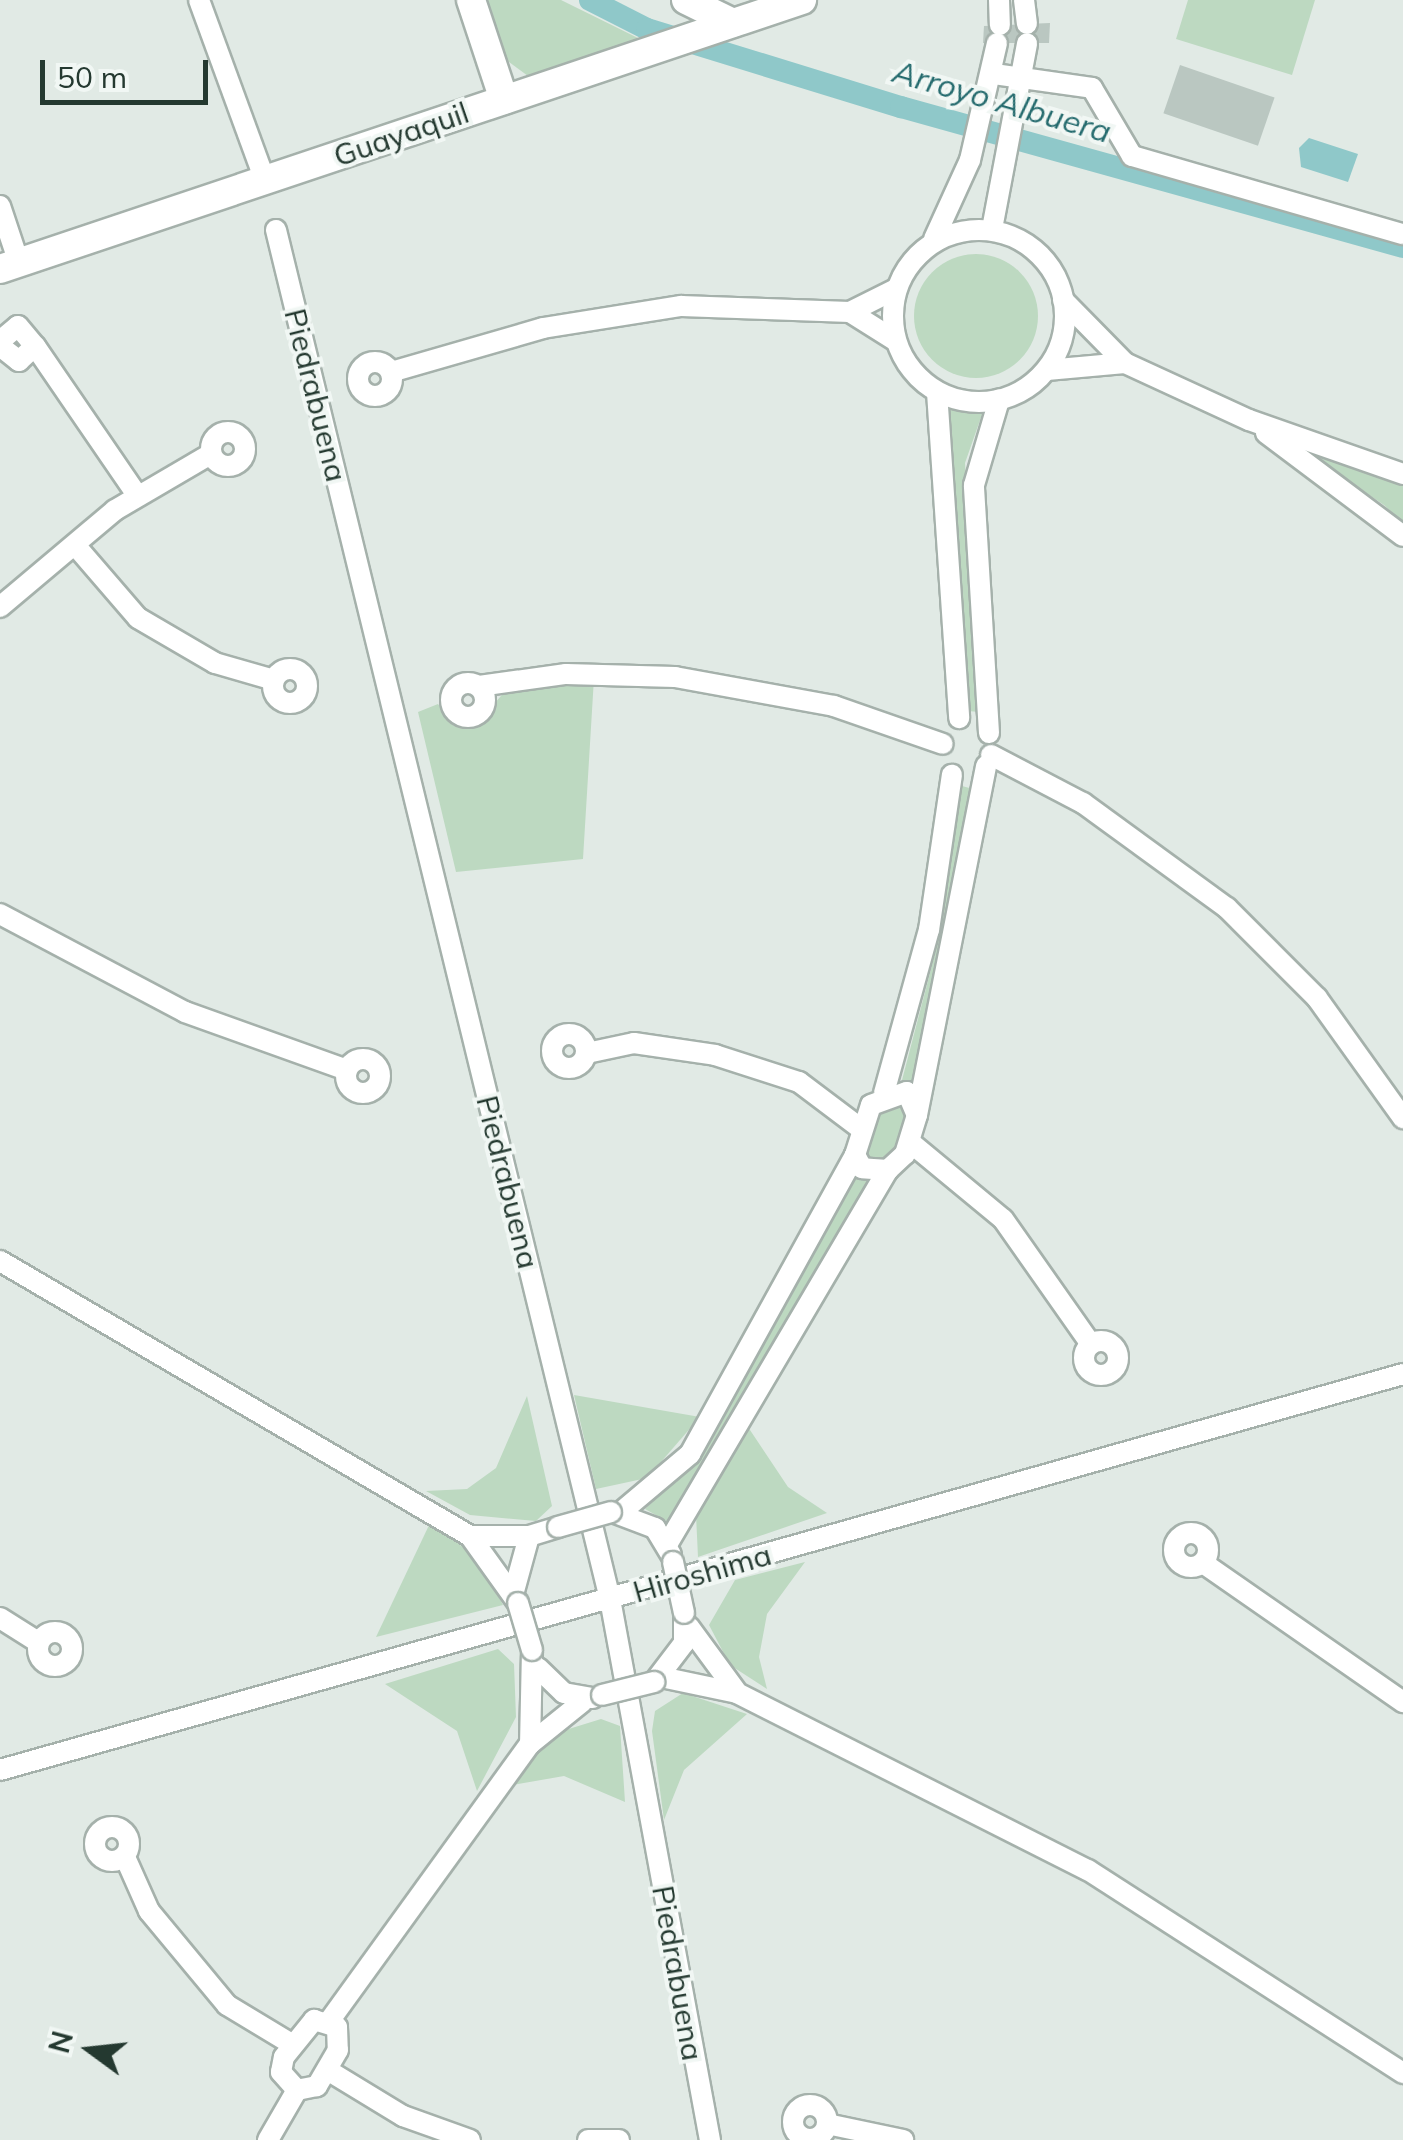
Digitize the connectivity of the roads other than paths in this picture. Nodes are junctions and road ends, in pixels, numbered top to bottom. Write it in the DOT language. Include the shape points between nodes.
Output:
graph roads {
  1 [pos="199,0"];
  2 [pos="686,0"];
  3 [pos="802,0"];
  4 [pos="999,0"];
  5 [pos="1024,0"];
  6 [pos="472,3"];
  7 [pos="744,13"];
  8 [pos="994,74"];
  9 [pos="1026,76"];
  10 [pos="504,100"];
  11 [pos="265,180"];
  12 [pos="0,206"];
  13 [pos="276,230"];
  14 [pos="992,230"];
  15 [pos="1403,234"];
  16 [pos="932,242"];
  17 [pos="10,266"];
  18 [pos="896,289"];
  19 [pos="1063,300"];
  20 [pos="850,312"];
  21 [pos="896,341"];
  22 [pos="0,344"];
  23 [pos="1125,363"];
  24 [pos="1045,370"];
  25 [pos="391,372"];
  26 [pos="938,392"];
  27 [pos="999,400"];
  28 [pos="1248,420"];
  29 [pos="211,454"];
  30 [pos="1403,474"];
  31 [pos="137,495"];
  32 [pos="1403,536"];
  33 [pos="75,545"];
  34 [pos="0,607"];
  35 [pos="274,680"];
  36 [pos="479,686"];
  37 [pos="959,718"];
  38 [pos="943,744"];
  39 [pos="989,751"];
  40 [pos="952,775"];
  41 [pos="0,914"];
  42 [pos="587,1053"];
  43 [pos="347,1070"];
  44 [pos="884,1094"];
  45 [pos="917,1115"];
  46 [pos="1403,1118"];
  47 [pos="860,1128"];
  48 [pos="911,1143"];
  49 [pos="855,1155"];
  50 [pos="888,1170"];
  51 [pos="0,1260"];
  52 [pos="1091,1344"];
  53 [pos="1403,1374"];
  54 [pos="616,1513"];
  55 [pos="470,1536"];
  56 [pos="529,1536"];
  57 [pos="671,1552"];
  58 [pos="1203,1562"];
  59 [pos="516,1597"];
  60 [pos="610,1599"];
  61 [pos="0,1618"];
  62 [pos="686,1620"];
  63 [pos="38,1642"];
  64 [pos="535,1659"];
  65 [pos="658,1680"];
  66 [pos="737,1693"];
  67 [pos="592,1698"];
  68 [pos="1403,1702"];
  69 [pos="530,1744"];
  70 [pos="0,1770"];
  71 [pos="125,1857"];
  72 [pos="330,2020"];
  73 [pos="290,2042"];
  74 [pos="329,2071"];
  75 [pos="1403,2073"];
  76 [pos="297,2090"];
  77 [pos="827,2124"];
  78 [pos="268,2140"];
  79 [pos="470,2140"];
  80 [pos="588,2140"];
  81 [pos="619,2140"];
  82 [pos="710,2140"];
  83 [pos="903,2140"];
  1 -- 11 [label="street"];
  2 -- 7 [label="street"];
  3 -- 7 [label="street, Guayaquil"];
  4 -- 8 [label="street"];
  5 -- 9 [label="street"];
  6 -- 10 [label="street"];
  7 -- 10 [label="street, Guayaquil" via="698,35"];
  8 -- 9 [label="street"];
  8 -- 16 [label="street" via="970,160"];
  9 -- 14 [label="street"];
  9 -- 15 [label="street" via="1092,88 1132,156"];
  10 -- 11 [label="street, Guayaquil"];
  11 -- 17 [label="street, Guayaquil"];
  12 -- 17 [label="street"];
  13 -- 60 [label="street, Piedrabuena"];
  14 -- 16 [label="street"];
  14 -- 19 [label="street" via="1042,256"];
  16 -- 18 [label="street"];
  18 -- 20 [label="street"];
  18 -- 21 [label="street"];
  19 -- 23 [label="street"];
  19 -- 24 [label="street" via="1064,339"];
  20 -- 21 [label="street"];
  20 -- 25 [label="street" via="733,304 620,312"];
  21 -- 26 [label="street" via="909,368"];
  22 -- 31 [label="street" via="19,361 34,346"];
  23 -- 24 [label="street"];
  23 -- 28 [label="street"];
  24 -- 27 [label="street"];
  26 -- 27 [label="street"];
  26 -- 37 [label="street"];
  27 -- 39 [label="street" via="974,485"];
  28 -- 30 [label="street"];
  28 -- 32 [label="street"];
  29 -- 31 [label="street"];
  31 -- 33 [label="street"];
  33 -- 34 [label="street"];
  33 -- 35 [label="street" via="138,618 215,663"];
  36 -- 38 [label="street" via="566,674 675,676 834,706"];
  37 -- 38 [label="street"];
  37 -- 39 [label="street"];
  38 -- 40 [label="street"];
  39 -- 40 [label="street"];
  39 -- 45 [label="street"];
  39 -- 46 [label="street" via="1082,803 1227,908 1316,998"];
  40 -- 44 [label="street" via="930,930"];
  41 -- 43 [label="street" via="185,1012"];
  42 -- 47 [label="street" via="634,1043 714,1055 799,1082"];
  44 -- 45 [label="street" via="907,1092"];
  44 -- 47 [label="street"];
  45 -- 48 [label="street"];
  47 -- 49 [label="street"];
  48 -- 50 [label="street"];
  48 -- 52 [label="street" via="1002,1219"];
  49 -- 50 [label="street" via="862,1168"];
  49 -- 54 [label="street" via="690,1454"];
  50 -- 57 [label="street"];
  51 -- 55 [label="street"];
  53 -- 60 [label="street, Hiroshima"];
  54 -- 56 [label="street, bridge"];
  54 -- 57 [label="street"];
  55 -- 56 [label="street"];
  55 -- 59 [label="street"];
  56 -- 59 [label="street"];
  57 -- 62 [label="street, bridge"];
  58 -- 68 [label="street"];
  59 -- 64 [label="street, bridge"];
  60 -- 70 [label="street, Hiroshima"];
  60 -- 82 [label="street, Piedrabuena"];
  61 -- 63 [label="street"];
  62 -- 65 [label="street"];
  62 -- 66 [label="street"];
  64 -- 67 [label="street"];
  64 -- 69 [label="street"];
  65 -- 66 [label="street"];
  65 -- 67 [label="street, bridge"];
  66 -- 75 [label="street" via="1149,1904"];
  67 -- 69 [label="street"];
  69 -- 72 [label="street"];
  71 -- 73 [label="street" via="149,1912 227,2005"];
  72 -- 73 [label="street" via="314,2020"];
  72 -- 74 [label="street" via="340,2035"];
  73 -- 76 [label="street" via="281,2072"];
  74 -- 76 [label="street"];
  74 -- 79 [label="street" via="403,2116"];
  76 -- 78 [label="street"];
  77 -- 83 [label="street"];
  80 -- 81 [label="street"];
}
